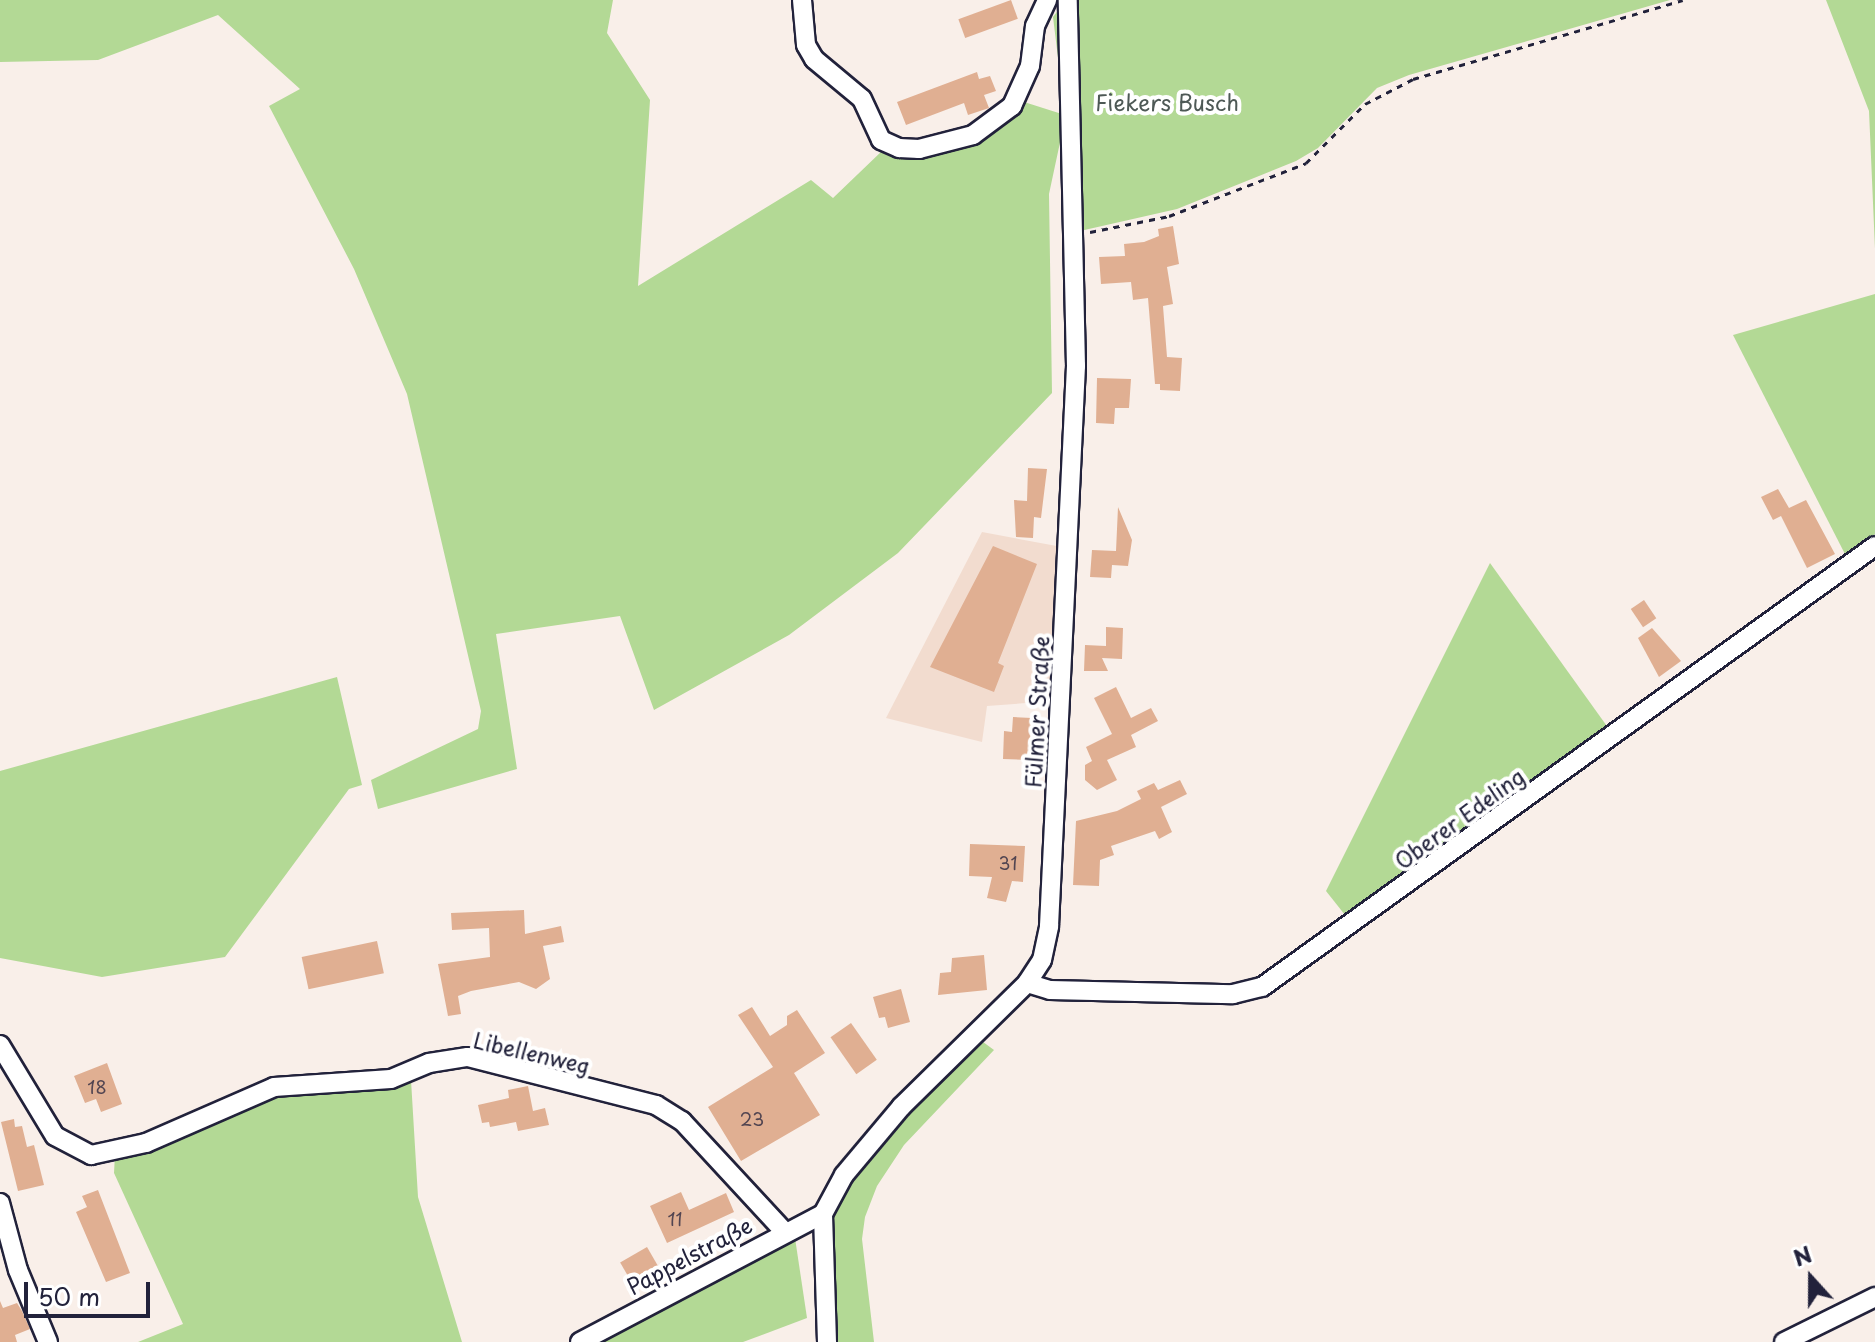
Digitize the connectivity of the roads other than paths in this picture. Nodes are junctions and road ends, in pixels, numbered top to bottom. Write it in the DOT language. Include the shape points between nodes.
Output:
graph roads {
  1 [pos="802,0"];
  2 [pos="1047,0"];
  3 [pos="1068,0"];
  4 [pos="1875,546"];
  5 [pos="1027,983"];
  6 [pos="0,1045"];
  7 [pos="0,1203"];
  8 [pos="823,1214"];
  9 [pos="784,1231"];
  10 [pos="1875,1297"];
  11 [pos="48,1342"];
  12 [pos="580,1342"];
  13 [pos="827,1342"];
  14 [pos="1784,1342"];
  1 -- 2 [label="street" via="806,45 814,59 862,99 881,140 919,149 973,135 1012,106 1030,66 1035,26"];
  3 -- 5 [label="street, Fülmer Straße" via="1076,366 1049,926 1042,960"];
  4 -- 5 [label="street, Oberer Edeling" via="1262,987 1233,994 1050,990"];
  5 -- 8 [label="street, Fülmer Straße" via="901,1107 844,1175"];
  6 -- 9 [label="street, Libellenweg" via="55,1136 91,1155 146,1143 274,1087 391,1079 429,1063 468,1057 656,1105 682,1121"];
  7 -- 11 [label="street" via="18,1270"];
  8 -- 9 [label="street, Pappelstraße"];
  8 -- 13 [label="street"];
  9 -- 12 [label="street, Pappelstraße"];
  10 -- 14 [label="street"];
}
